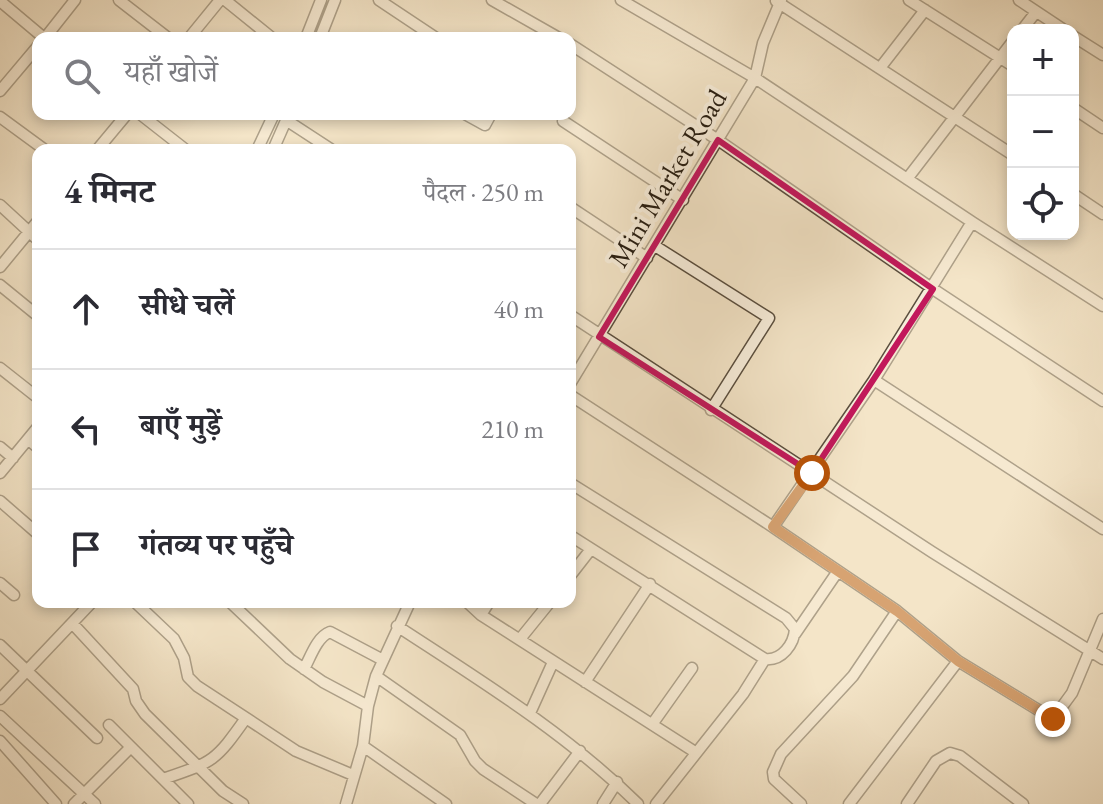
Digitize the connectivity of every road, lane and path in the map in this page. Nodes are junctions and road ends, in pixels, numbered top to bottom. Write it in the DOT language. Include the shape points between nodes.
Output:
graph roads {
  1 [pos="75,0"];
  2 [pos="119,0"];
  3 [pos="222,0"];
  4 [pos="321,0"];
  5 [pos="335,0"];
  6 [pos="379,0"];
  7 [pos="492,0"];
  8 [pos="621,0"];
  9 [pos="909,0"];
  10 [pos="1019,0"];
  11 [pos="0,1"];
  12 [pos="778,1"];
  13 [pos="1036,7"];
  14 [pos="925,10"];
  15 [pos="1057,24"];
  16 [pos="37,32"];
  17 [pos="49,32"];
  18 [pos="160,32"];
  19 [pos="194,32"];
  20 [pos="264,32"];
  21 [pos="308,32"];
  22 [pos="322,32"];
  23 [pos="427,32"];
  24 [pos="536,32"];
  25 [pos="1079,40"];
  26 [pos="576,48"];
  27 [pos="1007,48"];
  28 [pos="32,53"];
  29 [pos="1103,55"];
  30 [pos="1000,57"];
  31 [pos="1007,62"];
  32 [pos="880,68"];
  33 [pos="755,78"];
  34 [pos="0,91"];
  35 [pos="1079,112"];
  36 [pos="0,117"];
  37 [pos="955,117"];
  38 [pos="122,120"];
  39 [pos="148,120"];
  40 [pos="270,120"];
  41 [pos="286,120"];
  42 [pos="291,120"];
  43 [pos="563,121"];
  44 [pos="1103,128"];
  45 [pos="718,140"];
  46 [pos="37,144"];
  47 [pos="102,144"];
  48 [pos="178,144"];
  49 [pos="260,144"];
  50 [pos="276,144"];
  51 [pos="324,144"];
  52 [pos="1007,151"];
  53 [pos="907,179"];
  54 [pos="1079,198"];
  55 [pos="683,200"];
  56 [pos="0,205"];
  57 [pos="576,211"];
  58 [pos="1103,214"];
  59 [pos="972,222"];
  60 [pos="32,228"];
  61 [pos="28,232"];
  62 [pos="32,235"];
  63 [pos="655,246"];
  64 [pos="647,258"];
  65 [pos="0,267"];
  66 [pos="0,285"];
  67 [pos="933,289"];
  68 [pos="1103,306"];
  69 [pos="32,311"];
  70 [pos="576,320"];
  71 [pos="599,337"];
  72 [pos="0,368"];
  73 [pos="576,374"];
  74 [pos="874,380"];
  75 [pos="32,393"];
  76 [pos="576,399"];
  77 [pos="1103,401"];
  78 [pos="711,410"];
  79 [pos="32,434"];
  80 [pos="28,439"];
  81 [pos="32,443"];
  82 [pos="0,447"];
  83 [pos="13,458"];
  84 [pos="0,473"];
  85 [pos="812,473"];
  86 [pos="576,487"];
  87 [pos="0,501"];
  88 [pos="773,527"];
  89 [pos="32,529"];
  90 [pos="1103,529"];
  91 [pos="576,539"];
  92 [pos="591,549"];
  93 [pos="576,568"];
  94 [pos="838,571"];
  95 [pos="0,583"];
  96 [pos="650,584"];
  97 [pos="14,595"];
  98 [pos="86,608"];
  99 [pos="141,608"];
  100 [pos="236,608"];
  101 [pos="407,608"];
  102 [pos="473,608"];
  103 [pos="485,608"];
  104 [pos="545,608"];
  105 [pos="897,611"];
  106 [pos="481,615"];
  107 [pos="1103,619"];
  108 [pos="72,623"];
  109 [pos="397,626"];
  110 [pos="795,634"];
  111 [pos="520,639"];
  112 [pos="0,645"];
  113 [pos="1088,651"];
  114 [pos="765,659"];
  115 [pos="1103,659"];
  116 [pos="383,660"];
  117 [pos="958,661"];
  118 [pos="553,662"];
  119 [pos="692,668"];
  120 [pos="304,669"];
  121 [pos="26,671"];
  122 [pos="376,676"];
  123 [pos="585,682"];
  124 [pos="0,699"];
  125 [pos="368,706"];
  126 [pos="530,713"];
  127 [pos="0,716"];
  128 [pos="246,718"];
  129 [pos="653,723"];
  130 [pos="109,725"];
  131 [pos="97,738"];
  132 [pos="0,741"];
  133 [pos="363,746"];
  134 [pos="131,747"];
  135 [pos="580,751"];
  136 [pos="695,752"];
  137 [pos="201,767"];
  138 [pos="353,775"];
  139 [pos="163,779"];
  140 [pos="617,782"];
  141 [pos="83,793"];
  142 [pos="56,804"];
  143 [pos="74,804"];
  144 [pos="95,804"];
  145 [pos="188,804"];
  146 [pos="243,804"];
  147 [pos="346,804"];
  148 [pos="446,804"];
  149 [pos="538,804"];
  150 [pos="603,804"];
  151 [pos="638,804"];
  152 [pos="656,804"];
  153 [pos="801,804"];
  154 [pos="849,804"];
  155 [pos="907,804"];
  156 [pos="1023,804"];
  1 -- 17 [label="street"];
  2 -- 18 [label="street"];
  3 -- 19 [label="street"];
  3 -- 20 [label="street"];
  4 -- 21 [label="street"];
  5 -- 22 [label="street"];
  6 -- 23 [label="street"];
  7 -- 24 [label="street"];
  8 -- 33 [label="street"];
  9 -- 14 [label="street"];
  10 -- 13 [label="street"];
  11 -- 16 [label="street"];
  12 -- 32 [label="street"];
  12 -- 33 [label="street, Mini Market Road"];
  13 -- 15 [label="street"];
  14 -- 30 [label="street"];
  14 -- 32 [label="street"];
  25 -- 29 [label="street"];
  26 -- 45 [label="street"];
  27 -- 30 [label="street"];
  28 -- 34 [label="street"];
  30 -- 31 [label="street"];
  30 -- 37 [label="street"];
  32 -- 37 [label="street"];
  33 -- 45 [label="street, Mini Market Road"];
  33 -- 53 [label="street"];
  35 -- 44 [label="street"];
  36 -- 46 [label="street"];
  37 -- 52 [label="street"];
  37 -- 53 [label="street"];
  38 -- 47 [label="street"];
  39 -- 48 [label="street"];
  40 -- 49 [label="street"];
  41 -- 50 [label="street"];
  42 -- 51 [label="street"];
  43 -- 55 [label="street"];
  45 -- 55 [label="street, Mini Market Road"];
  45 -- 67 [label="street"];
  53 -- 59 [label="street"];
  54 -- 58 [label="street"];
  55 -- 63 [label="street, Mini Market Road"];
  56 -- 61 [label="street"];
  57 -- 64 [label="street"];
  59 -- 67 [label="street"];
  59 -- 68 [label="street"];
  60 -- 61 [label="street"];
  61 -- 62 [label="street"];
  61 -- 65 [label="street"];
  63 -- 64 [label="street, Mini Market Road"];
  63 -- 78 [label="street" via="769,318"];
  64 -- 71 [label="street, Mini Market Road"];
  66 -- 69 [label="street"];
  67 -- 74 [label="street"];
  67 -- 77 [label="street"];
  70 -- 71 [label="street"];
  71 -- 73 [label="street, Mini Market Road"];
  71 -- 78 [label="street"];
  72 -- 75 [label="street"];
  74 -- 85 [label="street"];
  74 -- 90 [label="street"];
  76 -- 88 [label="street"];
  78 -- 85 [label="street"];
  79 -- 80 [label="street"];
  80 -- 81 [label="street"];
  80 -- 83 [label="street"];
  82 -- 83 [label="street"];
  83 -- 84 [label="street"];
  85 -- 88 [label="street"];
  85 -- 113 [label="street"];
  86 -- 110 [label="street" via="786,618"];
  87 -- 89 [label="street"];
  88 -- 94 [label="street"];
  91 -- 92 [label="street"];
  92 -- 93 [label="street"];
  92 -- 96 [label="street"];
  94 -- 105 [label="street"];
  94 -- 110 [label="street"];
  95 -- 97 [label="street"];
  96 -- 114 [label="street"];
  96 -- 123 [label="street"];
  98 -- 108 [label="street"];
  99 -- 128 [label="street" via="174,639 188,677"];
  100 -- 120 [label="street"];
  101 -- 109 [label="street"];
  102 -- 106 [label="street"];
  103 -- 106 [label="street"];
  104 -- 111 [label="street"];
  105 -- 117 [label="street"];
  105 -- 153 [label="street" via="853,676 776,764 774,779"];
  106 -- 111 [label="street"];
  107 -- 113 [label="street"];
  108 -- 121 [label="street"];
  108 -- 137 [label="street" via="133,689 145,714"];
  109 -- 116 [label="street"];
  109 -- 126 [label="street"];
  110 -- 114 [label="street" via="777,658"];
  111 -- 118 [label="street"];
  112 -- 121 [label="street"];
  113 -- 115 [label="street"];
  113 -- 117 [label="street" via="1072,693 1053,719"];
  114 -- 136 [label="street"];
  116 -- 120 [label="street" via="330,632"];
  116 -- 122 [label="street"];
  117 -- 154 [label="street"];
  118 -- 123 [label="street"];
  118 -- 126 [label="street"];
  119 -- 129 [label="street"];
  120 -- 125 [label="street"];
  121 -- 124 [label="street"];
  121 -- 131 [label="street"];
  122 -- 125 [label="street"];
  122 -- 149 [label="street" via="460,735 483,769"];
  123 -- 129 [label="street"];
  125 -- 133 [label="street"];
  126 -- 135 [label="street"];
  127 -- 141 [label="street"];
  128 -- 137 [label="street" via="221,754"];
  128 -- 138 [label="street" via="296,751"];
  129 -- 136 [label="street"];
  130 -- 134 [label="street"];
  132 -- 142 [label="street"];
  133 -- 138 [label="street"];
  133 -- 148 [label="street"];
  134 -- 139 [label="street"];
  134 -- 141 [label="street"];
  135 -- 140 [label="street"];
  135 -- 149 [label="street"];
  136 -- 152 [label="street"];
  137 -- 139 [label="street"];
  137 -- 146 [label="street"];
  138 -- 147 [label="street"];
  139 -- 145 [label="street"];
  140 -- 150 [label="street"];
  140 -- 151 [label="street"];
  141 -- 143 [label="street"];
  141 -- 144 [label="street"];
  155 -- 156 [label="street" via="936,761 950,753"];
}
